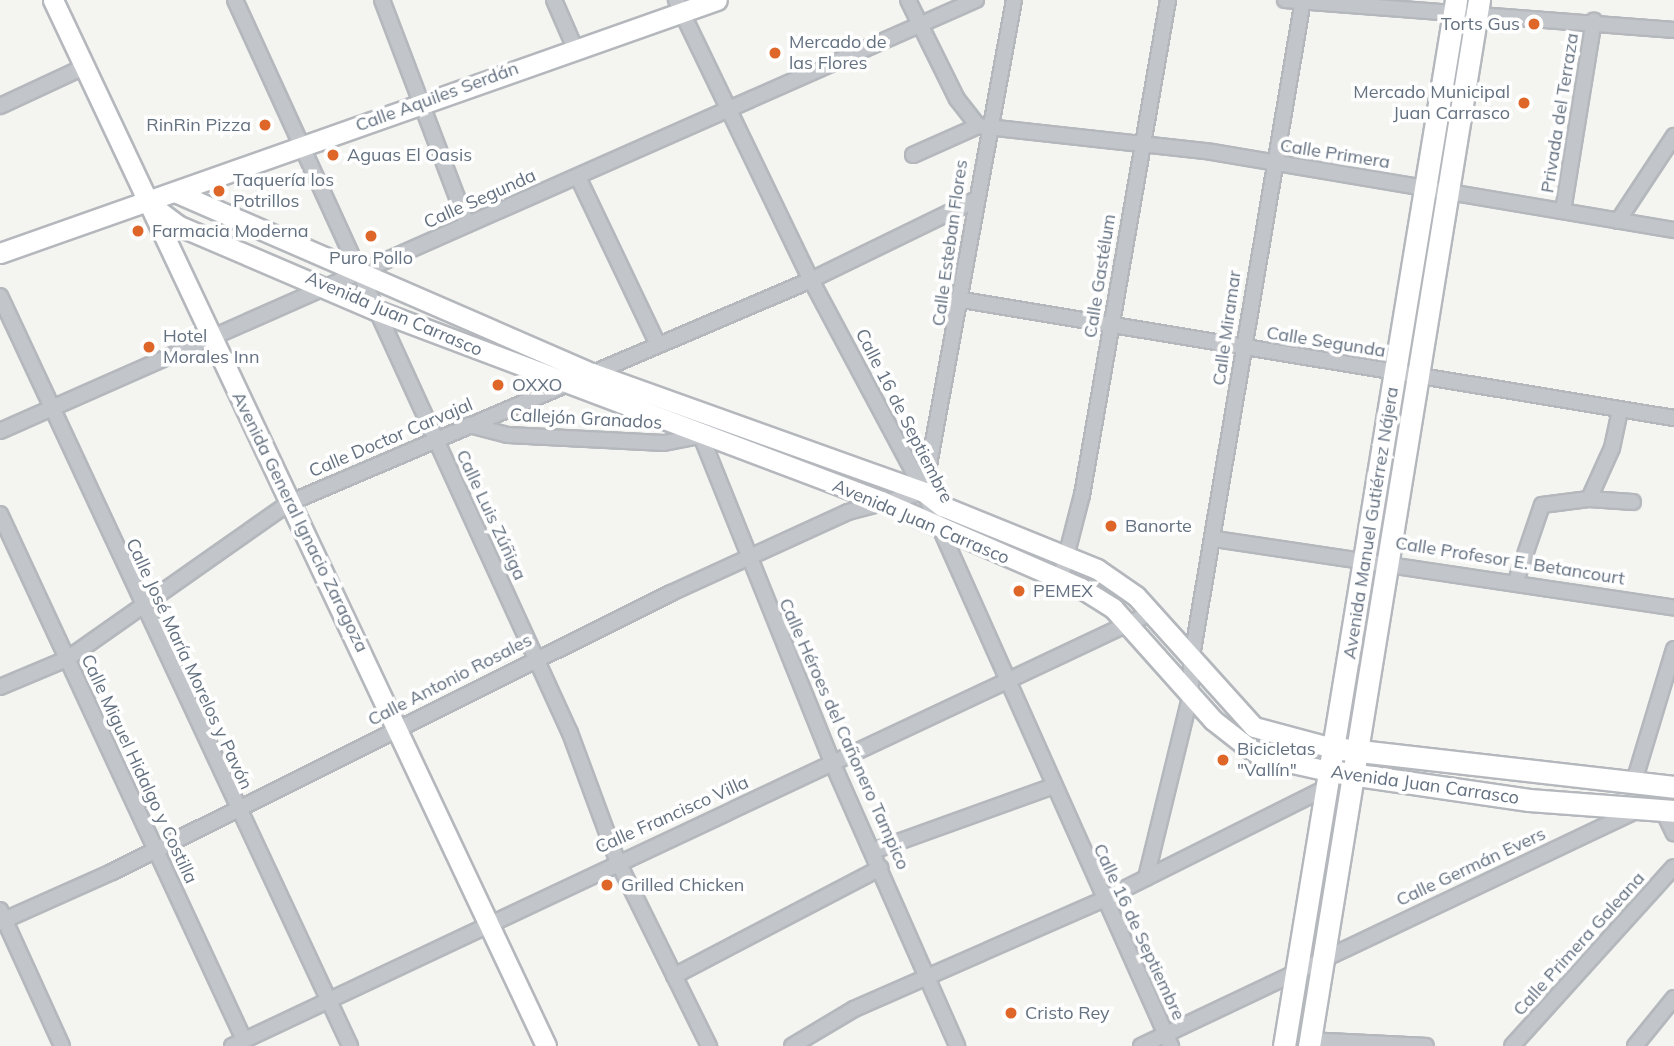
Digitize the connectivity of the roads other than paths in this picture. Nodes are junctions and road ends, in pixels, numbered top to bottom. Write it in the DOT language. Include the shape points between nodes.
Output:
graph roads {
  1 [pos="53,0"];
  2 [pos="235,0"];
  3 [pos="382,0"];
  4 [pos="554,0"];
  5 [pos="717,0"];
  6 [pos="908,0"];
  7 [pos="976,0"];
  8 [pos="1014,0"];
  9 [pos="1168,0"];
  10 [pos="1285,0"];
  11 [pos="1303,1"];
  12 [pos="1455,5"];
  13 [pos="1477,6"];
  14 [pos="679,7"];
  15 [pos="1594,20"];
  16 [pos="920,25"];
  17 [pos="1674,30"];
  18 [pos="574,47"];
  19 [pos="84,67"];
  20 [pos="421,103"];
  21 [pos="0,106"];
  22 [pos="730,111"];
  23 [pos="982,127"];
  24 [pos="1674,136"];
  25 [pos="1139,142"];
  26 [pos="302,146"];
  27 [pos="913,155"];
  28 [pos="1273,163"];
  29 [pos="578,177"];
  30 [pos="1424,188"];
  31 [pos="175,192"];
  32 [pos="1448,193"];
  33 [pos="975,200"];
  34 [pos="147,202"];
  35 [pos="1563,211"];
  36 [pos="1618,221"];
  37 [pos="467,225"];
  38 [pos="243,226"];
  39 [pos="1674,230"];
  40 [pos="235,247"];
  41 [pos="0,253"];
  42 [pos="360,274"];
  43 [pos="811,280"];
  44 [pos="328,286"];
  45 [pos="0,296"];
  46 [pos="962,300"];
  47 [pos="378,311"];
  48 [pos="479,325"];
  49 [pos="1112,329"];
  50 [pos="211,337"];
  51 [pos="658,345"];
  52 [pos="470,347"];
  53 [pos="1244,349"];
  54 [pos="1395,372"];
  55 [pos="592,373"];
  56 [pos="1419,376"];
  57 [pos="565,383"];
  58 [pos="50,409"];
  59 [pos="1619,411"];
  60 [pos="708,415"];
  61 [pos="1674,418"];
  62 [pos="469,425"];
  63 [pos="0,431"];
  64 [pos="701,436"];
  65 [pos="434,440"];
  66 [pos="924,492"];
  67 [pos="1589,499"];
  68 [pos="881,501"];
  69 [pos="1633,502"];
  70 [pos="289,503"];
  71 [pos="0,514"];
  72 [pos="941,531"];
  73 [pos="1214,539"];
  74 [pos="1067,557"];
  75 [pos="1365,557"];
  76 [pos="1388,561"];
  77 [pos="748,562"];
  78 [pos="1060,580"];
  79 [pos="1516,581"];
  80 [pos="1674,608"];
  81 [pos="142,610"];
  82 [pos="1151,613"];
  83 [pos="1131,625"];
  84 [pos="1674,649"];
  85 [pos="67,659"];
  86 [pos="535,659"];
  87 [pos="1191,662"];
  88 [pos="1007,684"];
  89 [pos="0,687"];
  90 [pos="1191,694"];
  91 [pos="401,727"];
  92 [pos="1333,748"];
  93 [pos="1355,751"];
  94 [pos="832,762"];
  95 [pos="1352,773"];
  96 [pos="1326,780"];
  97 [pos="1633,785"];
  98 [pos="1051,787"];
  99 [pos="1674,787"];
  100 [pos="234,806"];
  101 [pos="1636,811"];
  102 [pos="1668,811"];
  103 [pos="1674,834"];
  104 [pos="156,848"];
  105 [pos="873,851"];
  106 [pos="617,860"];
  107 [pos="1674,867"];
  108 [pos="881,868"];
  109 [pos="1146,878"];
  110 [pos="1102,900"];
  111 [pos="1,917"];
  112 [pos="489,924"];
  113 [pos="1323,961"];
  114 [pos="1296,969"];
  115 [pos="926,975"];
  116 [pos="674,976"];
  117 [pos="1674,998"];
  118 [pos="329,1003"];
  119 [pos="1168,1040"];
  120 [pos="238,1043"];
  121 [pos="1309,1043"];
  122 [pos="1397,1045"];
  123 [pos="62,1046"];
  124 [pos="350,1046"];
  125 [pos="546,1046"];
  126 [pos="709,1046"];
  127 [pos="792,1046"];
  128 [pos="957,1046"];
  129 [pos="1141,1046"];
  130 [pos="1284,1046"];
  131 [pos="1426,1046"];
  132 [pos="1513,1046"];
  133 [pos="1635,1046"];
  1 -- 19 [label="street, Avenida General Ignacio Zaragoza"];
  2 -- 26 [label="street, Calle Luis Zúñiga"];
  3 -- 20 [label="street"];
  4 -- 18 [label="street"];
  5 -- 14 [label="street, Calle Aquiles Serdán"];
  6 -- 16 [label="street"];
  7 -- 16 [label="street, Calle Segunda"];
  8 -- 23 [label="street, Calle Esteban Flores"];
  9 -- 25 [label="street, Calle Gastélum"];
  10 -- 11 [label="street"];
  11 -- 12 [label="street"];
  11 -- 28 [label="street, Calle Miramar"];
  12 -- 13 [label="street"];
  12 -- 30 [label="main road, Avenida Manuel Gutiérrez Nájera"];
  13 -- 15 [label="street"];
  13 -- 32 [label="main road, Avenida Manuel Gutiérrez Nájera"];
  14 -- 18 [label="street, Calle Aquiles Serdán"];
  14 -- 22 [label="street, Calle 16 de Septiembre"];
  15 -- 17 [label="street"];
  15 -- 35 [label="street, Privada del Terraza"];
  16 -- 22 [label="street, Calle Segunda"];
  16 -- 23 [label="street"];
  18 -- 20 [label="street, Calle Aquiles Serdán"];
  19 -- 21 [label="street"];
  19 -- 34 [label="street, Avenida General Ignacio Zaragoza"];
  20 -- 26 [label="street, Calle Aquiles Serdán"];
  20 -- 37 [label="street"];
  22 -- 29 [label="street, Calle Segunda"];
  22 -- 43 [label="street, Calle 16 de Septiembre"];
  23 -- 25 [label="street, Calle Primera"];
  23 -- 27 [label="street"];
  23 -- 33 [label="street, Calle Esteban Flores"];
  24 -- 36 [label="street"];
  25 -- 28 [label="street, Calle Primera"];
  25 -- 49 [label="street, Calle Gastélum"];
  26 -- 31 [label="street, Calle Aquiles Serdán"];
  26 -- 42 [label="street, Calle Luis Zúñiga"];
  28 -- 30 [label="street, Calle Primera"];
  28 -- 53 [label="street, Calle Miramar"];
  29 -- 37 [label="street, Calle Segunda"];
  29 -- 51 [label="street"];
  30 -- 32 [label="street, Calle Primera"];
  30 -- 54 [label="main road, Avenida Manuel Gutiérrez Nájera"];
  31 -- 34 [label="street, Calle Aquiles Serdán"];
  31 -- 38 [label="street, Avenida Juan Carrasco"];
  32 -- 35 [label="street, Calle Primera"];
  32 -- 56 [label="main road, Avenida Manuel Gutiérrez Nájera"];
  33 -- 43 [label="street, Calle Doctor Carvajal"];
  33 -- 46 [label="street, Calle Esteban Flores"];
  34 -- 40 [label="street, Avenida Juan Carrasco" via="177,225"];
  34 -- 41 [label="street, Calle Aquiles Serdán"];
  34 -- 50 [label="street, Avenida General Ignacio Zaragoza"];
  35 -- 36 [label="street, Calle Primera"];
  36 -- 39 [label="street, Calle Primera"];
  37 -- 42 [label="street, Calle Segunda"];
  38 -- 40 [label="street"];
  38 -- 42 [label="street, Avenida Juan Carrasco"];
  40 -- 44 [label="street, Avenida Juan Carrasco"];
  42 -- 44 [label="street, Calle Segunda"];
  42 -- 47 [label="street, Calle Luis Zúñiga"];
  42 -- 48 [label="street, Avenida Juan Carrasco"];
  43 -- 51 [label="street, Calle Doctor Carvajal"];
  43 -- 66 [label="street, Calle 16 de Septiembre"];
  44 -- 47 [label="street, Avenida Juan Carrasco"];
  44 -- 50 [label="street, Calle Segunda"];
  45 -- 58 [label="street, Calle José María Morelos y Pavón"];
  46 -- 49 [label="street, Calle Segunda"];
  46 -- 66 [label="street, Calle Esteban Flores"];
  47 -- 52 [label="street, Avenida Juan Carrasco"];
  47 -- 65 [label="street, Calle Luis Zúñiga"];
  48 -- 52 [label="street"];
  48 -- 55 [label="street, Avenida Juan Carrasco"];
  49 -- 53 [label="street, Calle Segunda"];
  49 -- 74 [label="street, Calle Gastélum"];
  50 -- 58 [label="street, Calle Segunda"];
  50 -- 70 [label="street, Avenida General Ignacio Zaragoza"];
  51 -- 55 [label="street, Calle Doctor Carvajal"];
  52 -- 57 [label="street, Avenida Juan Carrasco"];
  53 -- 54 [label="street, Calle Segunda"];
  53 -- 73 [label="street, Calle Miramar"];
  54 -- 56 [label="street, Calle Segunda"];
  54 -- 75 [label="main road, Avenida Manuel Gutiérrez Nájera"];
  55 -- 57 [label="street, Calle Doctor Carvajal"];
  55 -- 60 [label="street, Avenida Juan Carrasco"];
  56 -- 59 [label="street"];
  56 -- 76 [label="main road, Avenida Manuel Gutiérrez Nájera"];
  57 -- 62 [label="street, Calle Doctor Carvajal"];
  57 -- 64 [label="street, Avenida Juan Carrasco"];
  58 -- 63 [label="street, Calle Segunda"];
  58 -- 81 [label="street, Calle José María Morelos y Pavón"];
  59 -- 61 [label="street"];
  59 -- 67 [label="street" via="1612,448"];
  60 -- 64 [label="street"];
  60 -- 66 [label="street, Avenida Juan Carrasco"];
  62 -- 64 [label="street, Callejón Granados" via="508,435 664,443"];
  62 -- 65 [label="street, Calle Doctor Carvajal"];
  64 -- 68 [label="street, Avenida Juan Carrasco"];
  64 -- 77 [label="street, Calle Héroes del Cañonero Tampico"];
  65 -- 70 [label="street, Calle Doctor Carvajal"];
  65 -- 86 [label="street, Calle Luis Zúñiga"];
  66 -- 68 [label="street, Calle Antonio Rosales"];
  66 -- 72 [label="street, Calle 16 de Septiembre"];
  66 -- 74 [label="street, Avenida Juan Carrasco" via="942,506"];
  67 -- 69 [label="street"];
  67 -- 79 [label="street" via="1542,505"];
  68 -- 72 [label="street, Avenida Juan Carrasco"];
  68 -- 77 [label="street, Calle Antonio Rosales"];
  70 -- 81 [label="street, Calle Doctor Carvajal"];
  70 -- 91 [label="street, Avenida General Ignacio Zaragoza"];
  71 -- 85 [label="street, Calle Miguel Hidalgo y Costilla"];
  72 -- 78 [label="street, Avenida Juan Carrasco"];
  72 -- 88 [label="street, Calle 16 de Septiembre"];
  73 -- 75 [label="street, Calle Profesor E. Betancourt"];
  73 -- 87 [label="street, Calle Miramar"];
  74 -- 78 [label="street, Calle Gastélum"];
  74 -- 82 [label="street, Avenida Juan Carrasco" via="1111,577"];
  75 -- 76 [label="street, Calle Profesor E. Betancourt"];
  75 -- 92 [label="main road, Avenida Manuel Gutiérrez Nájera"];
  76 -- 79 [label="street, Calle Profesor E. Betancourt"];
  76 -- 93 [label="main road, Avenida Manuel Gutiérrez Nájera"];
  77 -- 86 [label="street, Calle Antonio Rosales"];
  77 -- 94 [label="street, Calle Héroes del Cañonero Tampico"];
  78 -- 83 [label="street, Avenida Juan Carrasco" via="1099,598"];
  79 -- 80 [label="street, Calle Profesor E. Betancourt"];
  81 -- 85 [label="street, Calle Doctor Carvajal"];
  81 -- 100 [label="street, Calle José María Morelos y Pavón"];
  82 -- 83 [label="street, Calle Francisco Villa"];
  82 -- 87 [label="street, Avenida Juan Carrasco"];
  83 -- 88 [label="street, Calle Francisco Villa"];
  83 -- 90 [label="street, Avenida Juan Carrasco"];
  84 -- 97 [label="street"];
  85 -- 89 [label="street, Calle Doctor Carvajal"];
  85 -- 104 [label="street, Calle Miguel Hidalgo y Costilla"];
  86 -- 91 [label="street, Calle Antonio Rosales"];
  86 -- 106 [label="street, Calle Luis Zúñiga"];
  87 -- 90 [label="street, Calle Miramar"];
  87 -- 92 [label="street, Avenida Juan Carrasco" via="1254,727"];
  88 -- 94 [label="street, Calle Francisco Villa"];
  88 -- 98 [label="street, Calle 16 de Septiembre"];
  90 -- 96 [label="street, Avenida Juan Carrasco" via="1213,720 1261,756"];
  90 -- 109 [label="street, Calle Miramar"];
  91 -- 100 [label="street, Calle Antonio Rosales"];
  91 -- 112 [label="street, Avenida General Ignacio Zaragoza"];
  92 -- 93 [label="main road, Avenida Juan Carrasco"];
  92 -- 96 [label="main road, Avenida Manuel Gutiérrez Nájera"];
  93 -- 95 [label="main road, Avenida Manuel Gutiérrez Nájera"];
  93 -- 97 [label="main road, Avenida Juan Carrasco"];
  94 -- 105 [label="street, Calle Héroes del Cañonero Tampico"];
  94 -- 106 [label="street, Calle Francisco Villa"];
  95 -- 96 [label="main road, Avenida Juan Carrasco"];
  95 -- 101 [label="main road, Avenida Juan Carrasco"];
  95 -- 113 [label="main road, Avenida Manuel Gutiérrez Nájera"];
  96 -- 109 [label="street"];
  96 -- 114 [label="main road, Avenida Manuel Gutiérrez Nájera"];
  97 -- 99 [label="main road, Avenida Juan Carrasco"];
  98 -- 105 [label="street"];
  98 -- 110 [label="street, Calle 16 de Septiembre"];
  100 -- 104 [label="street, Calle Antonio Rosales"];
  100 -- 118 [label="street, Calle José María Morelos y Pavón"];
  101 -- 102 [label="main road, Avenida Juan Carrasco"];
  101 -- 113 [label="street, Calle Germán Evers"];
  102 -- 103 [label="street"];
  104 -- 111 [label="street, Calle Antonio Rosales"];
  104 -- 120 [label="street, Calle Miguel Hidalgo y Costilla"];
  105 -- 108 [label="street, Calle Héroes del Cañonero Tampico"];
  106 -- 112 [label="street, Calle Francisco Villa"];
  106 -- 116 [label="street, Calle Luis Zúñiga"];
  107 -- 132 [label="street, Calle Primera Galeana"];
  108 -- 115 [label="street, Calle Héroes del Cañonero Tampico"];
  108 -- 116 [label="street"];
  109 -- 110 [label="street"];
  110 -- 115 [label="street"];
  110 -- 119 [label="street, Calle 16 de Septiembre"];
  111 -- 123 [label="street"];
  112 -- 118 [label="street, Calle Francisco Villa"];
  112 -- 125 [label="street, Avenida General Ignacio Zaragoza"];
  113 -- 114 [label="street, Calle Germán Evers"];
  113 -- 121 [label="main road, Avenida Manuel Gutiérrez Nájera"];
  114 -- 119 [label="street"];
  114 -- 130 [label="main road, Avenida Manuel Gutiérrez Nájera"];
  115 -- 127 [label="street"];
  115 -- 128 [label="street, Calle Héroes del Cañonero Tampico"];
  116 -- 126 [label="street, Calle Luis Zúñiga"];
  117 -- 133 [label="street"];
  118 -- 120 [label="street, Calle Francisco Villa"];
  118 -- 124 [label="street, Calle José María Morelos y Pavón"];
  119 -- 129 [label="street"];
  121 -- 122 [label="street"];
  122 -- 131 [label="street"];
}
